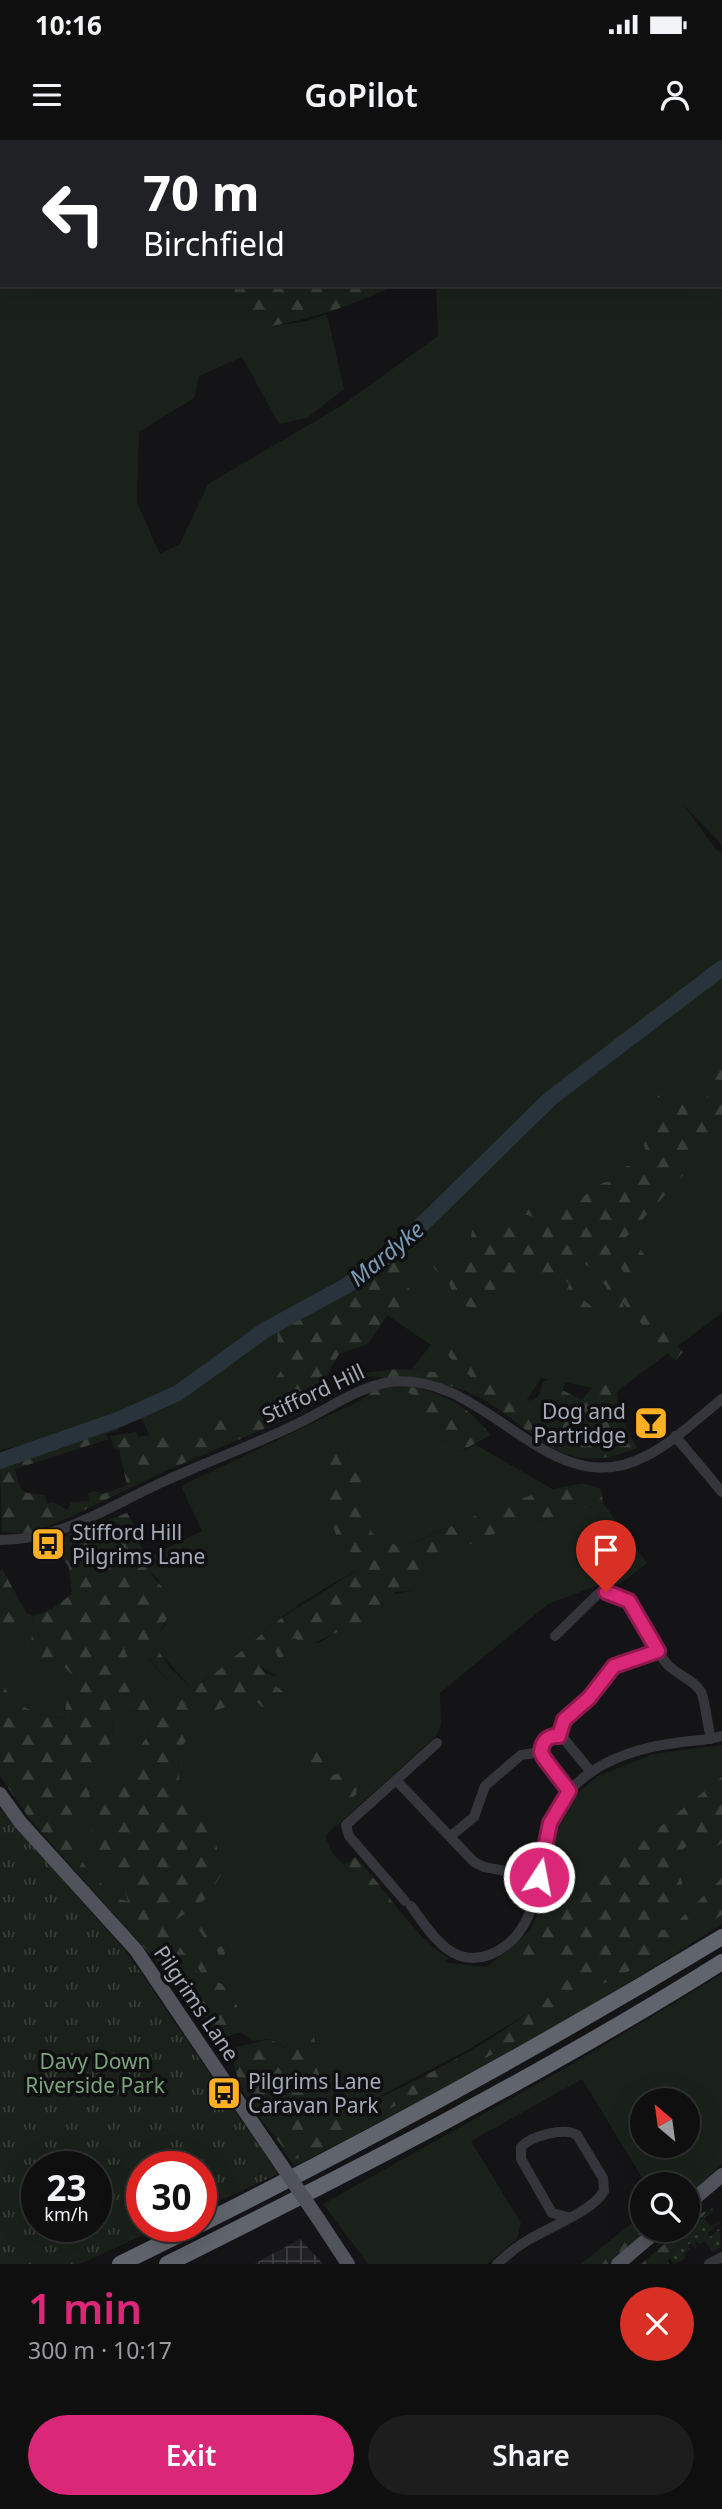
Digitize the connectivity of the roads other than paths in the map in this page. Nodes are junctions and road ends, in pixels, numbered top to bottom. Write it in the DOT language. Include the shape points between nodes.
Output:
graph roads {
  1 [pos="722,1399"];
  2 [pos="675,1436"];
  3 [pos="722,1492"];
  4 [pos="0,1540"];
  5 [pos="555,1636"];
  6 [pos="658,1651"];
  7 [pos="559,1736"];
  8 [pos="717,1738"];
  9 [pos="437,1743"];
  10 [pos="541,1752"];
  11 [pos="591,1772"];
  12 [pos="396,1780"];
  13 [pos="569,1791"];
  14 [pos="0,1794"];
  15 [pos="452,1835"];
  16 [pos="539,1877"];
  17 [pos="722,1937"];
  18 [pos="722,1962"];
  19 [pos="722,2175"];
  20 [pos="700,2194"];
  21 [pos="552,2213"];
  22 [pos="217,2216"];
  23 [pos="568,2217"];
  24 [pos="547,2230"];
  25 [pos="165,2242"];
  26 [pos="644,2242"];
  27 [pos="722,2257"];
  28 [pos="342,2260"];
  29 [pos="120,2264"];
  30 [pos="167,2264"];
  31 [pos="497,2264"];
  32 [pos="618,2264"];
  33 [pos="709,2264"];
  1 -- 2 [label="street, Stifford Hill"];
  2 -- 3 [label="street"];
  2 -- 4 [label="street, Stifford Hill" via="620,1467 588,1469 562,1461 457,1395 420,1384 388,1383 57,1532 36,1539"];
  5 -- 6 [label="street" via="589,1600 615,1593 629,1601"];
  6 -- 7 [label="street" via="614,1666 564,1720"];
  6 -- 8 [label="street" via="676,1673 700,1689"];
  7 -- 10 [label="street" via="547,1739"];
  7 -- 11 [label="street"];
  8 -- 11 [label="street" via="630,1752"];
  9 -- 12 [label="street"];
  10 -- 13 [label="street"];
  10 -- 15 [label="street" via="521,1755 485,1786 474,1816"];
  11 -- 13 [label="street"];
  12 -- 15 [label="street"];
  12 -- 16 [label="street" via="346,1825 349,1836 446,1951 478,1958 504,1946 531,1909"];
  13 -- 16 [label="street" via="550,1823"];
  14 -- 28 [label="main road, Pilgrims Lane, bridge" via="136,1950"];
  15 -- 16 [label="street" via="465,1853 484,1867"];
  17 -- 22 [label="highway" via="577,2025 361,2144"];
  18 -- 30 [label="highway" via="375,2160"];
  19 -- 20 [label="main road"];
  21 -- 23 [label="street"];
  21 -- 23 [label="street" via="520,2149 529,2140 570,2132 578,2136 605,2188 601,2196"];
  21 -- 24 [label="street"];
  23 -- 24 [label="street"];
  24 -- 31 [label="street"];
  25 -- 29 [label="highway"];
  26 -- 32 [label="main road"];
  27 -- 33 [label="street"];
}
